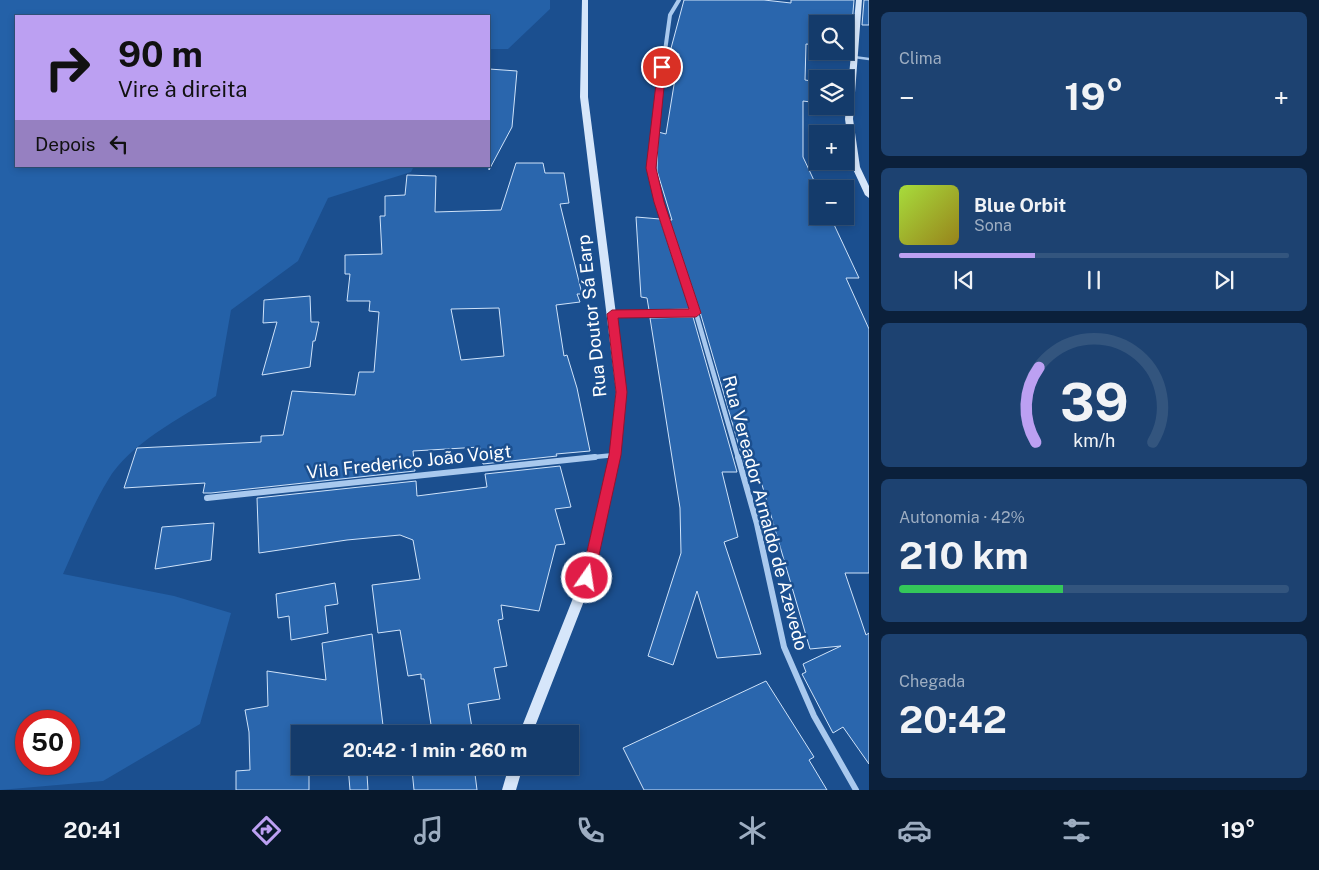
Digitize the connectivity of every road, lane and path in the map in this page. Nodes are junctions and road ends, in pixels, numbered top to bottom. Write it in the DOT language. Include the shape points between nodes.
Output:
graph roads {
  1 [pos="585,0"];
  2 [pos="679,0"];
  3 [pos="859,0"];
  4 [pos="854,57"];
  5 [pos="869,59"];
  6 [pos="854,60"];
  7 [pos="869,195"];
  8 [pos="696,313"];
  9 [pos="612,314"];
  10 [pos="615,455"];
  11 [pos="207,498"];
  12 [pos="529,725"];
  13 [pos="513,775"];
  14 [pos="509,790"];
  15 [pos="856,790"];
  1 -- 9 [label="main road, Rua Doutor Sá Earp" via="584,97"];
  2 -- 8 [label="street, Rua Vereador Arnaldo de Azevedo" via="670,15 651,168"];
  3 -- 4 [label="main road"];
  4 -- 5 [label="lane"];
  6 -- 7 [label="main road" via="849,119 856,166"];
  8 -- 9 [label="street"];
  8 -- 15 [label="street, Rua Vereador Arnaldo de Azevedo" via="756,524 784,647 814,716"];
  9 -- 10 [label="main road, Rua Doutor Sá Earp" via="622,392"];
  10 -- 11 [label="street, Vila Frederico João Voigt"];
  10 -- 12 [label="main road, Rua Doutor Sá Earp" via="587,578"];
  13 -- 14 [label="main road"];
}
